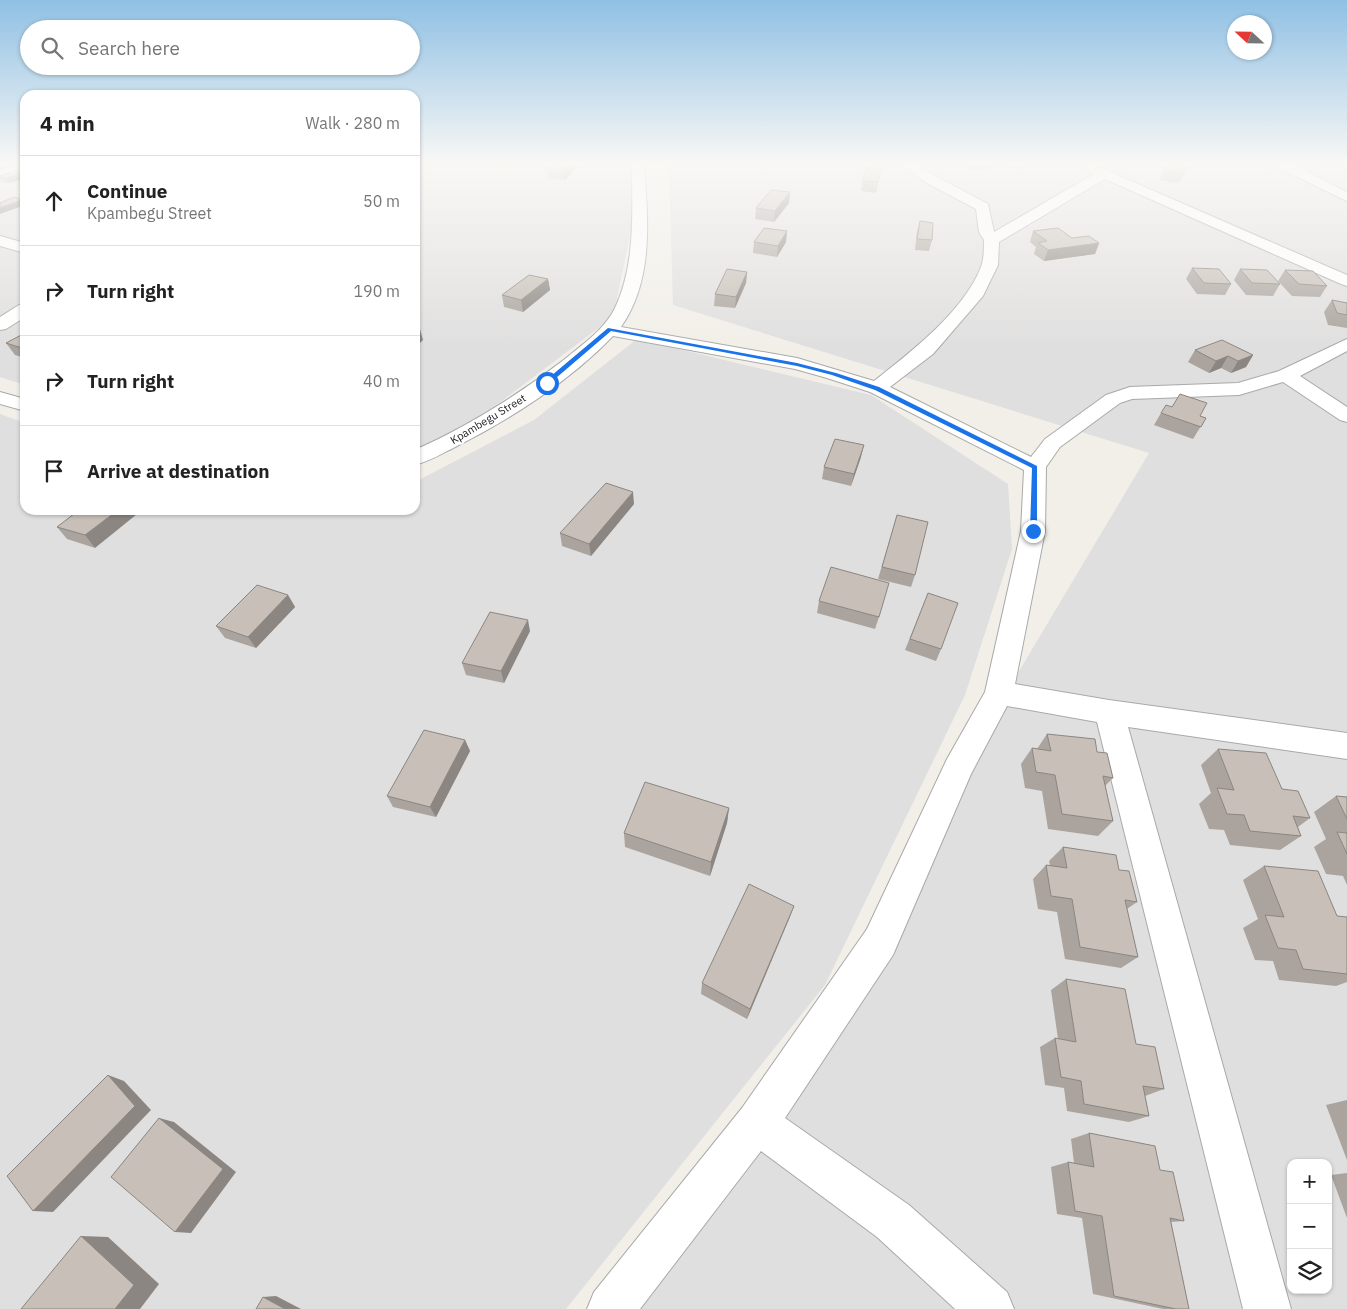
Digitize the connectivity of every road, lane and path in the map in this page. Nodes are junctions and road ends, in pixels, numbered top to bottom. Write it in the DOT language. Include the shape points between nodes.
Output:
graph roads {
  1 [pos="640,226"];
  2 [pos="985,226"];
  3 [pos="1015,226"];
  4 [pos="1224,226"];
  5 [pos="992,240"];
  6 [pos="0,241"];
  7 [pos="20,247"];
  8 [pos="1347,281"];
  9 [pos="20,312"];
  10 [pos="0,325"];
  11 [pos="610,330"];
  12 [pos="1347,344"];
  13 [pos="1286,375"];
  14 [pos="877,388"];
  15 [pos="0,398"];
  16 [pos="20,404"];
  17 [pos="1347,416"];
  18 [pos="420,456"];
  19 [pos="1035,467"];
  20 [pos="998,693"];
  21 [pos="1109,712"];
  22 [pos="1347,746"];
  23 [pos="757,1123"];
  24 [pos="611,1309"];
  25 [pos="990,1309"];
  26 [pos="1267,1309"];
  1 -- 11 [label="street, Kpambegu Street" via="639,258 624,306"];
  2 -- 5 [label="street"];
  3 -- 5 [label="street"];
  4 -- 8 [label="street"];
  5 -- 14 [label="street" via="990,265 978,292 926,350"];
  6 -- 7 [label="street"];
  9 -- 10 [label="street"];
  11 -- 14 [label="street" via="797,364"];
  11 -- 18 [label="street, Kpambegu Street" via="547,383 496,417"];
  12 -- 13 [label="street"];
  13 -- 17 [label="street"];
  13 -- 19 [label="street" via="1239,389 1130,393 1113,399 1052,443"];
  14 -- 19 [label="street"];
  15 -- 16 [label="street"];
  19 -- 20 [label="street" via="1033,531"];
  20 -- 21 [label="street"];
  20 -- 23 [label="street" via="958,769 880,942"];
  21 -- 22 [label="street"];
  21 -- 26 [label="street"];
  23 -- 24 [label="street"];
  23 -- 25 [label="street" via="893,1221"];
}
